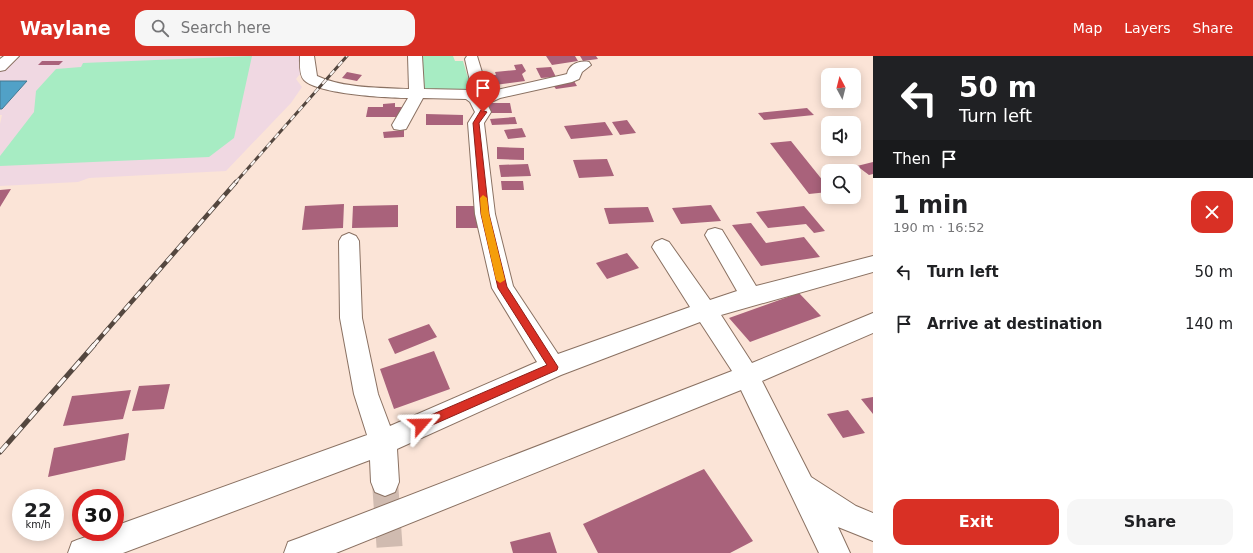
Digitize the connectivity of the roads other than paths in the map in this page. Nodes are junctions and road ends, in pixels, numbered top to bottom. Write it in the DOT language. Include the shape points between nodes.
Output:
graph roads {
  1 [pos="12,56"];
  2 [pos="307,56"];
  3 [pos="415,56"];
  4 [pos="472,59"];
  5 [pos="584,65"];
  6 [pos="0,67"];
  7 [pos="417,95"];
  8 [pos="478,101"];
  9 [pos="400,125"];
  10 [pos="715,235"];
  11 [pos="349,241"];
  12 [pos="662,247"];
  13 [pos="873,264"];
  14 [pos="751,296"];
  15 [pos="704,311"];
  16 [pos="873,323"];
  17 [pos="553,367"];
  18 [pos="747,375"];
  19 [pos="383,442"];
  20 [pos="385,482"];
  21 [pos="804,488"];
  22 [pos="873,527"];
  23 [pos="83,553"];
  24 [pos="299,553"];
  25 [pos="835,553"];
  1 -- 6 [label="street"];
  2 -- 7 [label="street" via="310,78 322,84 379,93"];
  3 -- 7 [label="street"];
  4 -- 8 [label="street" via="481,95"];
  5 -- 8 [label="street" via="575,70 574,76 567,79 495,94"];
  7 -- 8 [label="street" via="470,94"];
  7 -- 9 [label="street"];
  8 -- 17 [label="street" via="483,112 476,123 485,214 503,288"];
  10 -- 14 [label="street"];
  11 -- 19 [label="street" via="351,318 366,394"];
  12 -- 15 [label="street"];
  13 -- 14 [label="street"];
  14 -- 15 [label="street"];
  15 -- 17 [label="street"];
  15 -- 18 [label="street"];
  16 -- 18 [label="street"];
  17 -- 19 [label="street"];
  18 -- 21 [label="street"];
  18 -- 24 [label="street" via="710,392"];
  19 -- 20 [label="street"];
  19 -- 23 [label="street"];
  21 -- 22 [label="street" via="838,511"];
  21 -- 25 [label="street"];
}
